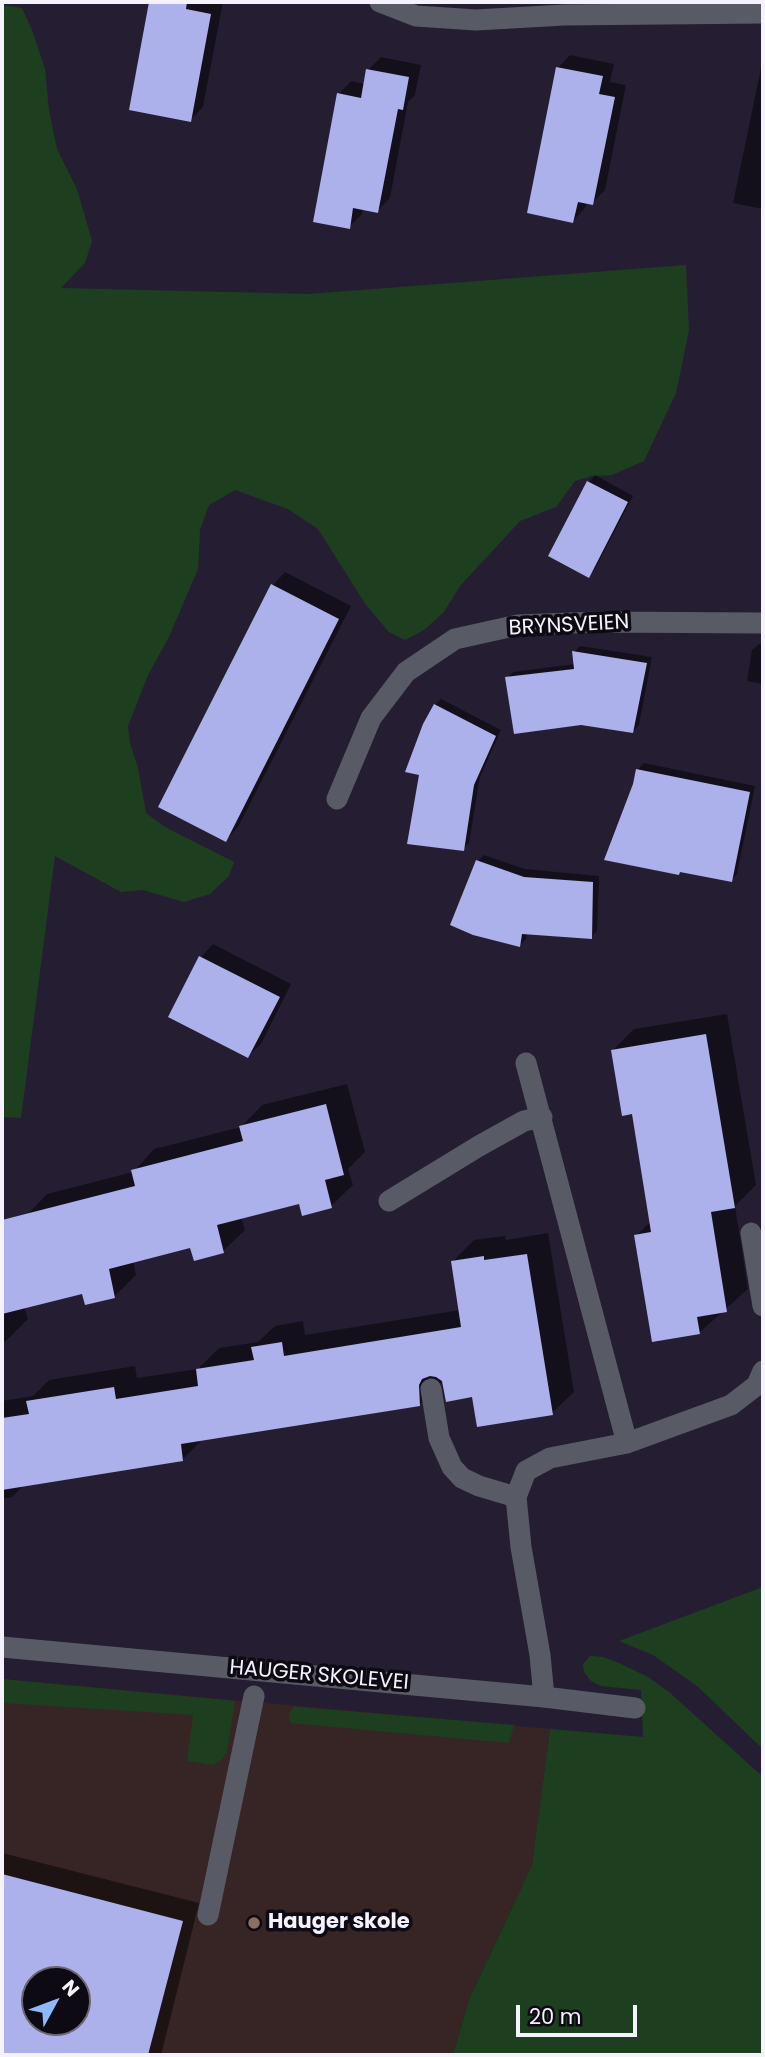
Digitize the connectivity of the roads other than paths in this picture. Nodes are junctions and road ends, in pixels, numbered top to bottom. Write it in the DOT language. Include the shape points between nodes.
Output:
graph roads {
  1 [pos="380,2"];
  2 [pos="763,13"];
  3 [pos="763,623"];
  4 [pos="337,799"];
  5 [pos="526,1063"];
  6 [pos="542,1117"];
  7 [pos="389,1201"];
  8 [pos="751,1233"];
  9 [pos="763,1306"];
  10 [pos="763,1371"];
  11 [pos="431,1389"];
  12 [pos="627,1443"];
  13 [pos="516,1497"];
  14 [pos="2,1647"];
  15 [pos="254,1696"];
  16 [pos="544,1697"];
  17 [pos="635,1708"];
  18 [pos="208,1915"];
  1 -- 2 [label="street" via="416,16 476,20"];
  3 -- 4 [label="street, BRYNSVEIEN" via="518,625 455,639 405,672 371,718"];
  5 -- 6 [label="street"];
  6 -- 7 [label="street" via="524,1121"];
  6 -- 12 [label="street"];
  8 -- 9 [label="street"];
  10 -- 12 [label="street" via="757,1385 731,1405"];
  11 -- 13 [label="street" via="439,1438 452,1467 478,1486"];
  12 -- 13 [label="street" via="550,1458 526,1471"];
  13 -- 16 [label="street"];
  14 -- 16 [label="street, HAUGER SKOLEVEI"];
  15 -- 18 [label="street"];
  16 -- 17 [label="street, HAUGER SKOLEVEI"];
}
